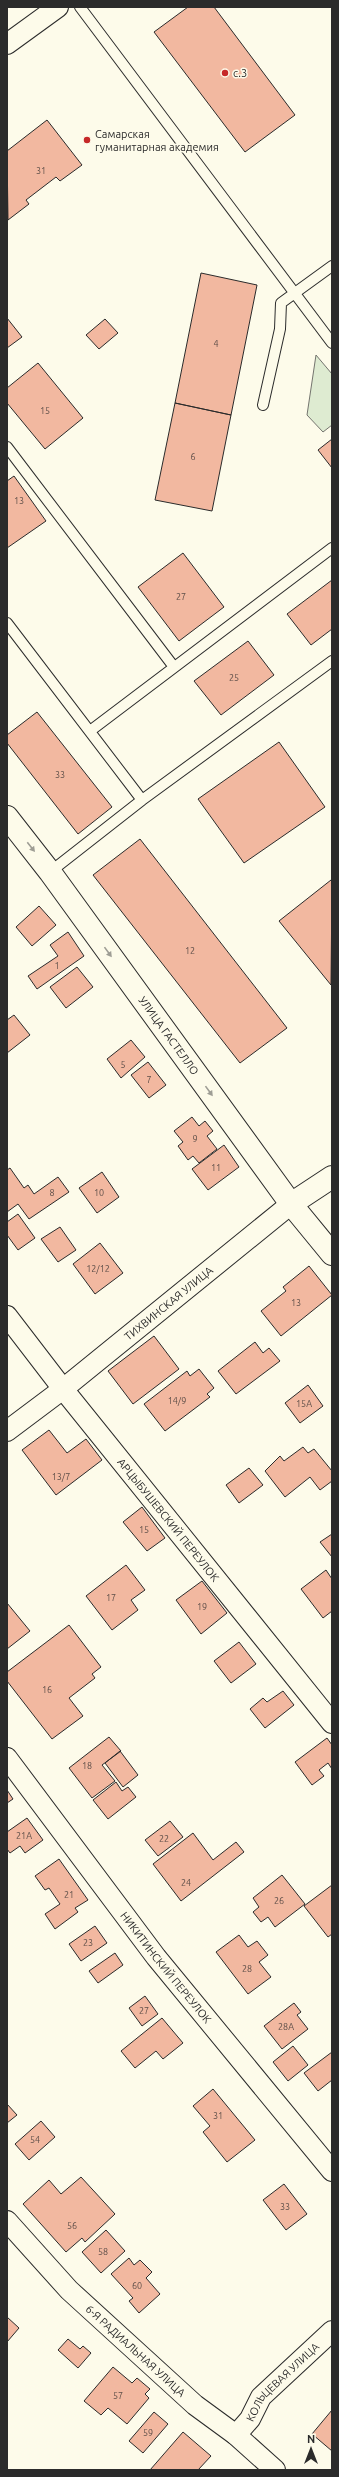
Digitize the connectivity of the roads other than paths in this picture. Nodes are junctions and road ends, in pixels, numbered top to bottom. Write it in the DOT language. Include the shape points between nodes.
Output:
graph roads {
  1 [pos="58,7"];
  2 [pos="80,7"];
  3 [pos="7,44"];
  4 [pos="332,266"];
  5 [pos="294,293"];
  6 [pos="332,343"];
  7 [pos="263,405"];
  8 [pos="7,447"];
  9 [pos="332,548"];
  10 [pos="7,623"];
  11 [pos="332,661"];
  12 [pos="174,667"];
  13 [pos="90,731"];
  14 [pos="142,800"];
  15 [pos="7,817"];
  16 [pos="50,872"];
  17 [pos="332,1177"];
  18 [pos="291,1204"];
  19 [pos="332,1254"];
  20 [pos="7,1316"];
  21 [pos="63,1389"];
  22 [pos="7,1431"];
  23 [pos="332,1723"];
  24 [pos="7,1758"];
  25 [pos="332,2171"];
  26 [pos="7,2221"];
  27 [pos="332,2331"];
  28 [pos="236,2435"];
  29 [pos="275,2470"];
  1 -- 3 [label="street"];
  2 -- 5 [label="lane"];
  4 -- 5 [label="lane"];
  5 -- 6 [label="lane"];
  5 -- 7 [label="lane" via="280,306 280,329"];
  8 -- 12 [label="lane"];
  9 -- 12 [label="lane"];
  10 -- 13 [label="lane"];
  11 -- 14 [label="lane"];
  12 -- 13 [label="lane"];
  13 -- 14 [label="lane"];
  14 -- 16 [label="lane"];
  15 -- 16 [label="street, УЛИЦА ГАСТЕЛЛО, one-way"];
  16 -- 18 [label="street, УЛИЦА ГАСТЕЛЛО, one-way"];
  17 -- 18 [label="street, ТИХВИНСКАЯ УЛИЦА"];
  18 -- 19 [label="street, УЛИЦА ГАСТЕЛЛО"];
  18 -- 21 [label="street, ТИХВИНСКАЯ УЛИЦА"];
  20 -- 21 [label="street, АРЦЫБУШЕВСКИЙ ПЕРЕУЛОК"];
  21 -- 22 [label="street, ТИХВИНСКАЯ УЛИЦА"];
  21 -- 23 [label="street, АРЦЫБУШЕВСКИЙ ПЕРЕУЛОК"];
  24 -- 25 [label="street, НИКИТИНСКИЙ ПЕРЕУЛОК" via="156,1957"];
  26 -- 28 [label="street, 6-Я РАДИАЛЬНАЯ УЛИЦА" via="69,2290 195,2405"];
  27 -- 28 [label="street, КОЛЬЦЕВАЯ УЛИЦА" via="261,2397 250,2419"];
  28 -- 29 [label="street, 6-Я РАДИАЛЬНАЯ УЛИЦА"];
}
